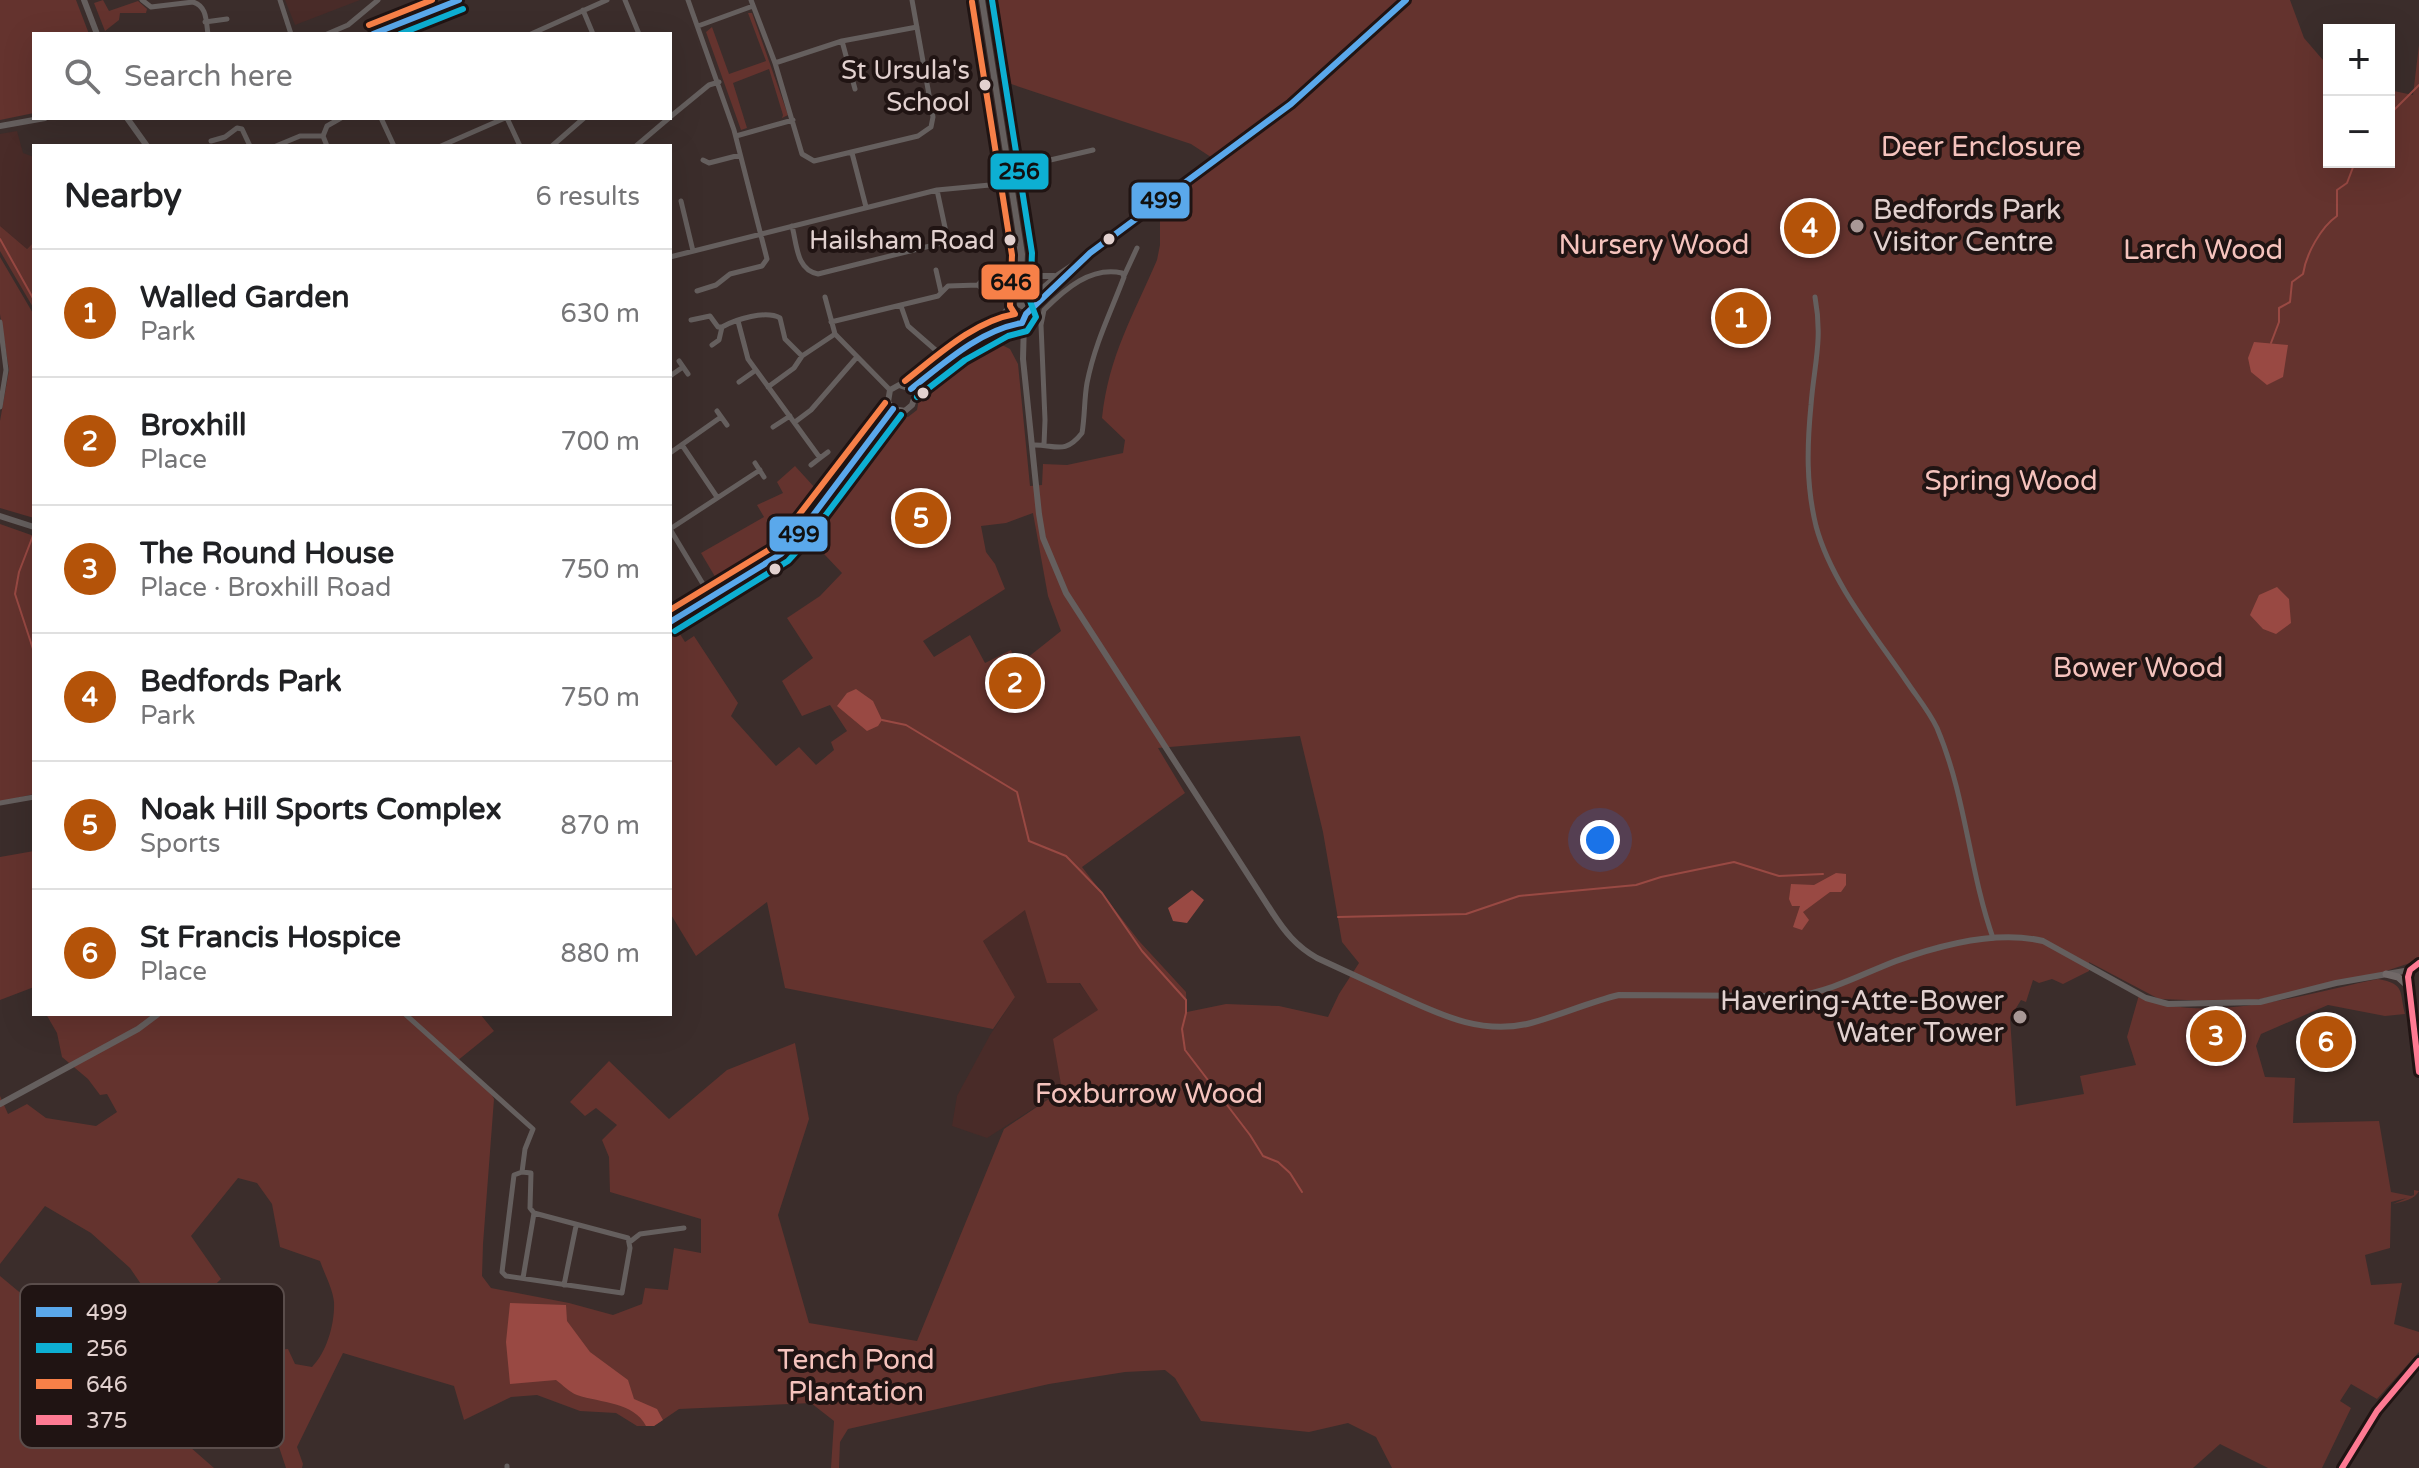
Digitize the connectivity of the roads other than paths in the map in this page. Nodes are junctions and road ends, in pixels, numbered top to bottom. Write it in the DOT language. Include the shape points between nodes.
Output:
graph roads {
  1 [pos="84,0"];
  2 [pos="142,0"];
  3 [pos="280,0"];
  4 [pos="378,0"];
  5 [pos="459,0"];
  6 [pos="607,0"];
  7 [pos="625,0"];
  8 [pos="688,0"];
  9 [pos="912,0"];
  10 [pos="982,0"];
  11 [pos="1406,0"];
  12 [pos="752,3"];
  13 [pos="583,10"];
  14 [pos="227,19"];
  15 [pos="205,22"];
  16 [pos="401,23"];
  17 [pos="698,27"];
  18 [pos="917,27"];
  19 [pos="96,32"];
  20 [pos="208,32"];
  21 [pos="290,32"];
  22 [pos="332,32"];
  23 [pos="378,32"];
  24 [pos="405,32"];
  25 [pos="536,32"];
  26 [pos="592,32"];
  27 [pos="638,32"];
  28 [pos="842,41"];
  29 [pos="775,63"];
  30 [pos="719,82"];
  31 [pos="855,89"];
  32 [pos="672,115"];
  33 [pos="34,120"];
  34 [pos="131,120"];
  35 [pos="338,120"];
  36 [pos="382,120"];
  37 [pos="501,120"];
  38 [pos="507,120"];
  39 [pos="582,120"];
  40 [pos="666,120"];
  41 [pos="793,120"];
  42 [pos="0,126"];
  43 [pos="323,136"];
  44 [pos="736,136"];
  45 [pos="211,141"];
  46 [pos="146,144"];
  47 [pos="249,144"];
  48 [pos="281,144"];
  49 [pos="326,144"];
  50 [pos="393,144"];
  51 [pos="446,144"];
  52 [pos="519,144"];
  53 [pos="554,144"];
  54 [pos="638,144"];
  55 [pos="1093,150"];
  56 [pos="852,153"];
  57 [pos="740,155"];
  58 [pos="703,160"];
  59 [pos="1010,166"];
  60 [pos="1011,183"];
  61 [pos="937,190"];
  62 [pos="681,201"];
  63 [pos="866,207"];
  64 [pos="792,226"];
  65 [pos="761,234"];
  66 [pos="1019,242"];
  67 [pos="1137,248"];
  68 [pos="693,251"];
  69 [pos="672,256"];
  70 [pos="1083,260"];
  71 [pos="1023,264"];
  72 [pos="936,270"];
  73 [pos="1058,275"];
  74 [pos="1124,277"];
  75 [pos="984,278"];
  76 [pos="978,285"];
  77 [pos="697,291"];
  78 [pos="942,293"];
  79 [pos="986,293"];
  80 [pos="825,297"];
  81 [pos="1815,297"];
  82 [pos="901,305"];
  83 [pos="1010,306"];
  84 [pos="1021,306"];
  85 [pos="1005,314"];
  86 [pos="1025,317"];
  87 [pos="691,320"];
  88 [pos="738,321"];
  89 [pos="0,322"];
  90 [pos="831,322"];
  91 [pos="1012,325"];
  92 [pos="722,327"];
  93 [pos="835,334"];
  94 [pos="712,345"];
  95 [pos="959,352"];
  96 [pos="939,353"];
  97 [pos="802,356"];
  98 [pos="857,357"];
  99 [pos="1023,359"];
  100 [pos="679,361"];
  101 [pos="683,367"];
  102 [pos="756,370"];
  103 [pos="688,374"];
  104 [pos="672,375"];
  105 [pos="739,382"];
  106 [pos="768,387"];
  107 [pos="911,389"];
  108 [pos="890,390"];
  109 [pos="0,407"];
  110 [pos="893,409"];
  111 [pos="717,411"];
  112 [pos="790,416"];
  113 [pos="721,417"];
  114 [pos="795,422"];
  115 [pos="727,425"];
  116 [pos="773,427"];
  117 [pos="682,445"];
  118 [pos="1031,445"];
  119 [pos="1044,445"];
  120 [pos="672,452"];
  121 [pos="828,452"];
  122 [pos="820,458"];
  123 [pos="755,463"];
  124 [pos="811,465"];
  125 [pos="760,470"];
  126 [pos="764,477"];
  127 [pos="717,498"];
  128 [pos="0,516"];
  129 [pos="32,526"];
  130 [pos="672,528"];
  131 [pos="672,532"];
  132 [pos="706,589"];
  133 [pos="672,621"];
  134 [pos="32,797"];
  135 [pos="0,803"];
  136 [pos="1993,938"];
  137 [pos="2419,963"];
  138 [pos="2410,970"];
  139 [pos="2386,974"];
  140 [pos="2408,987"];
  141 [pos="155,1016"];
  142 [pos="407,1016"];
  143 [pos="2418,1068"];
  144 [pos="0,1104"];
  145 [pos="522,1172"];
  146 [pos="534,1213"];
  147 [pos="576,1226"];
  148 [pos="684,1228"];
  149 [pos="631,1241"];
  150 [pos="523,1278"];
  151 [pos="564,1285"];
  152 [pos="2419,1361"];
  153 [pos="2342,1468"];
  1 -- 19 [label="street"];
  2 -- 15 [label="street" via="151,7 200,4"];
  3 -- 21 [label="street"];
  4 -- 22 [label="street"];
  5 -- 16 [label="street"];
  6 -- 13 [label="street"];
  7 -- 27 [label="street"];
  8 -- 17 [label="street"];
  9 -- 18 [label="street"];
  10 -- 59 [label="street"];
  11 -- 70 [label="street" via="1291,104"];
  12 -- 17 [label="street"];
  12 -- 29 [label="street"];
  13 -- 25 [label="street"];
  13 -- 26 [label="street"];
  14 -- 15 [label="street"];
  15 -- 20 [label="street"];
  16 -- 23 [label="street"];
  16 -- 24 [label="street"];
  17 -- 30 [label="street"];
  18 -- 28 [label="street"];
  18 -- 56 [label="street" via="931,127 918,136"];
  28 -- 29 [label="street"];
  28 -- 31 [label="street"];
  29 -- 41 [label="street"];
  30 -- 32 [label="street"];
  30 -- 44 [label="street"];
  33 -- 42 [label="street"];
  34 -- 46 [label="street"];
  35 -- 43 [label="street"];
  36 -- 50 [label="street"];
  37 -- 51 [label="street"];
  38 -- 52 [label="street"];
  39 -- 53 [label="street"];
  40 -- 54 [label="street"];
  41 -- 44 [label="street"];
  41 -- 56 [label="street" via="802,154 809,160"];
  43 -- 48 [label="street" via="300,136"];
  43 -- 49 [label="street"];
  44 -- 57 [label="street"];
  45 -- 47 [label="street" via="237,128"];
  55 -- 59 [label="street"];
  56 -- 63 [label="street"];
  57 -- 58 [label="street"];
  57 -- 65 [label="street"];
  59 -- 60 [label="street"];
  60 -- 61 [label="street"];
  60 -- 66 [label="street"];
  61 -- 63 [label="street"];
  61 -- 64 [label="street" via="946,232 938,244 818,274 802,265"];
  62 -- 68 [label="street"];
  63 -- 64 [label="street"];
  64 -- 65 [label="street"];
  65 -- 68 [label="street"];
  65 -- 77 [label="street" via="765,265 730,274"];
  66 -- 71 [label="street"];
  66 -- 83 [label="street" via="1016,293"];
  67 -- 74 [label="street"];
  68 -- 69 [label="street"];
  70 -- 73 [label="street"];
  70 -- 86 [label="street"];
  71 -- 73 [label="street" via="1038,276"];
  71 -- 84 [label="street"];
  72 -- 78 [label="street"];
  73 -- 84 [label="street"];
  74 -- 119 [label="street" via="1094,353 1082,433 1066,447"];
  74 -- 119 [label="street" via="1114,271 1086,276 1044,310"];
  75 -- 76 [label="street"];
  76 -- 78 [label="street" via="948,286"];
  76 -- 79 [label="street"];
  78 -- 82 [label="street"];
  80 -- 90 [label="street"];
  81 -- 136 [label="street" via="1818,361 1808,489 1817,529 1855,606 1936,726 1956,780"];
  82 -- 90 [label="street"];
  82 -- 96 [label="street" via="908,326"];
  83 -- 84 [label="street"];
  83 -- 85 [label="street"];
  84 -- 86 [label="street"];
  85 -- 91 [label="street"];
  85 -- 95 [label="street"];
  86 -- 91 [label="street"];
  86 -- 99 [label="street"];
  87 -- 92 [label="street" via="710,316"];
  88 -- 92 [label="street"];
  88 -- 97 [label="street" via="778,316 785,339"];
  88 -- 102 [label="street"];
  89 -- 109 [label="street" via="6,370"];
  90 -- 93 [label="street"];
  91 -- 95 [label="street"];
  91 -- 99 [label="street"];
  92 -- 94 [label="street"];
  93 -- 97 [label="street"];
  93 -- 98 [label="street"];
  95 -- 107 [label="street"];
  97 -- 106 [label="street"];
  98 -- 108 [label="street"];
  98 -- 114 [label="street"];
  99 -- 118 [label="street"];
  100 -- 101 [label="street"];
  101 -- 103 [label="street"];
  101 -- 104 [label="street"];
  102 -- 105 [label="street"];
  102 -- 106 [label="street"];
  106 -- 112 [label="street"];
  107 -- 108 [label="street" via="899,385"];
  107 -- 110 [label="street" via="912,405 905,411"];
  108 -- 110 [label="street"];
  110 -- 133 [label="street" via="781,554"];
  111 -- 113 [label="street"];
  112 -- 114 [label="street"];
  112 -- 116 [label="street"];
  113 -- 115 [label="street"];
  113 -- 117 [label="street"];
  114 -- 122 [label="street"];
  117 -- 120 [label="street"];
  117 -- 127 [label="street"];
  118 -- 119 [label="street"];
  118 -- 136 [label="street" via="1043,538 1066,593 1288,936 1317,958 1454,1021 1505,1027 1619,995 1816,993 1897,961"];
  121 -- 122 [label="street"];
  122 -- 124 [label="street"];
  123 -- 125 [label="street"];
  125 -- 126 [label="street"];
  125 -- 127 [label="street"];
  127 -- 130 [label="street"];
  128 -- 129 [label="street"];
  131 -- 132 [label="street"];
  134 -- 135 [label="street"];
  136 -- 139 [label="street" via="2043,941 2146,998 2168,1004 2260,1002"];
  137 -- 138 [label="main road"];
  138 -- 139 [label="street"];
  138 -- 140 [label="main road"];
  139 -- 140 [label="main road"];
  140 -- 143 [label="main road"];
  141 -- 144 [label="street"];
  142 -- 145 [label="street" via="533,1129"];
  145 -- 146 [label="street" via="531,1173"];
  145 -- 150 [label="street" via="514,1175 502,1272"];
  146 -- 147 [label="street"];
  146 -- 150 [label="street"];
  147 -- 149 [label="street"];
  147 -- 151 [label="street"];
  148 -- 149 [label="street" via="640,1234"];
  149 -- 151 [label="street" via="622,1293"];
  150 -- 151 [label="street"];
  152 -- 153 [label="main road" via="2377,1411"];
}
